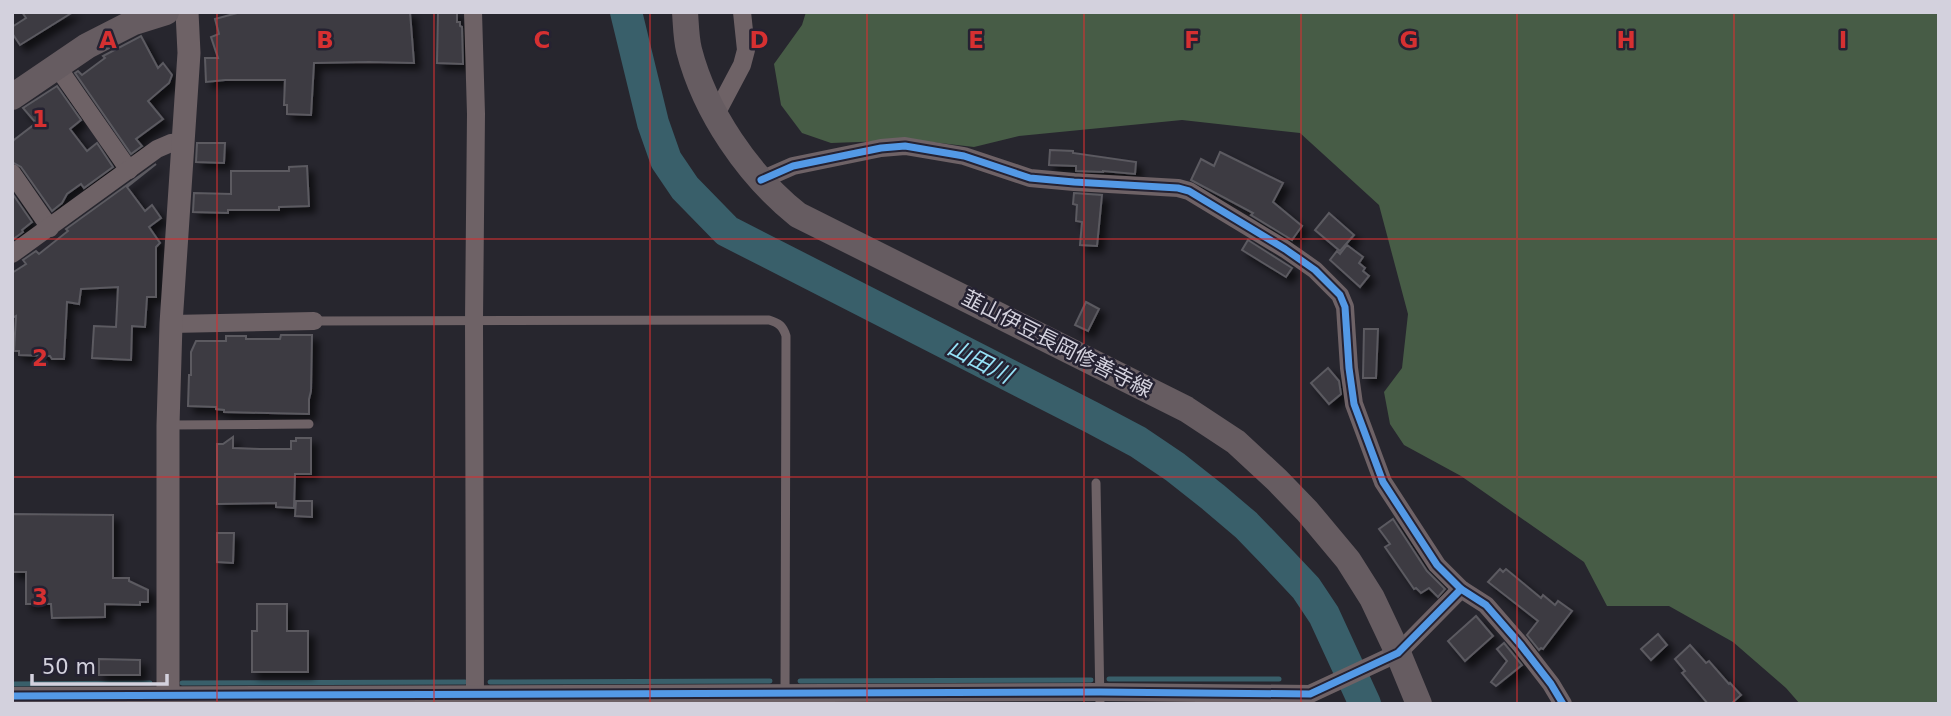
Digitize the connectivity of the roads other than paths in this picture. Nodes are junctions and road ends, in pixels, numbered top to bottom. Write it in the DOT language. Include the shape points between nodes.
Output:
graph roads {
  1 [pos="166,12"];
  2 [pos="187,12"];
  3 [pos="473,12"];
  4 [pos="685,12"];
  5 [pos="742,12"];
  6 [pos="131,17"];
  7 [pos="57,65"];
  8 [pos="12,97"];
  9 [pos="715,116"];
  10 [pos="182,142"];
  11 [pos="129,170"];
  12 [pos="12,173"];
  13 [pos="761,180"];
  14 [pos="50,228"];
  15 [pos="12,254"];
  16 [pos="474,320"];
  17 [pos="314,321"];
  18 [pos="171,324"];
  19 [pos="309,424"];
  20 [pos="168,425"];
  21 [pos="1096,483"];
  22 [pos="1461,589"];
  23 [pos="1398,653"];
  24 [pos="785,693"];
  25 [pos="12,696"];
  26 [pos="1100,698"];
  27 [pos="475,699"];
  28 [pos="168,700"];
  29 [pos="1419,704"];
  30 [pos="1563,704"];
  1 -- 6 [label="main road"];
  2 -- 10 [label="street" via="189,53"];
  3 -- 16 [label="street"];
  4 -- 9 [label="main road, 韮山伊豆長岡修善寺線" via="688,48"];
  5 -- 9 [label="street" via="746,50"];
  6 -- 7 [label="main road"];
  7 -- 8 [label="main road"];
  7 -- 11 [label="street"];
  9 -- 13 [label="main road, 韮山伊豆長岡修善寺線"];
  10 -- 11 [label="street" via="157,149"];
  10 -- 18 [label="street"];
  11 -- 14 [label="street"];
  12 -- 14 [label="street"];
  13 -- 22 [label="street" via="793,166 905,146 964,156 1030,178 1178,188 1199,195 1315,270 1340,295 1354,404 1383,482 1437,565"];
  13 -- 23 [label="main road, 韮山伊豆長岡修善寺線" via="798,215 1186,408 1237,442 1307,510 1348,559"];
  14 -- 15 [label="street"];
  16 -- 17 [label="lane"];
  16 -- 24 [label="lane" via="779,323 786,336"];
  16 -- 27 [label="street"];
  17 -- 18 [label="street"];
  18 -- 20 [label="street"];
  19 -- 20 [label="lane"];
  20 -- 28 [label="street"];
  21 -- 26 [label="lane"];
  22 -- 23 [label="street"];
  22 -- 30 [label="street" via="1486,605"];
  23 -- 26 [label="street" via="1310,694"];
  23 -- 29 [label="main road, 韮山伊豆長岡修善寺線"];
  24 -- 26 [label="street"];
  24 -- 27 [label="street"];
  25 -- 28 [label="street"];
  27 -- 28 [label="street"];
}
